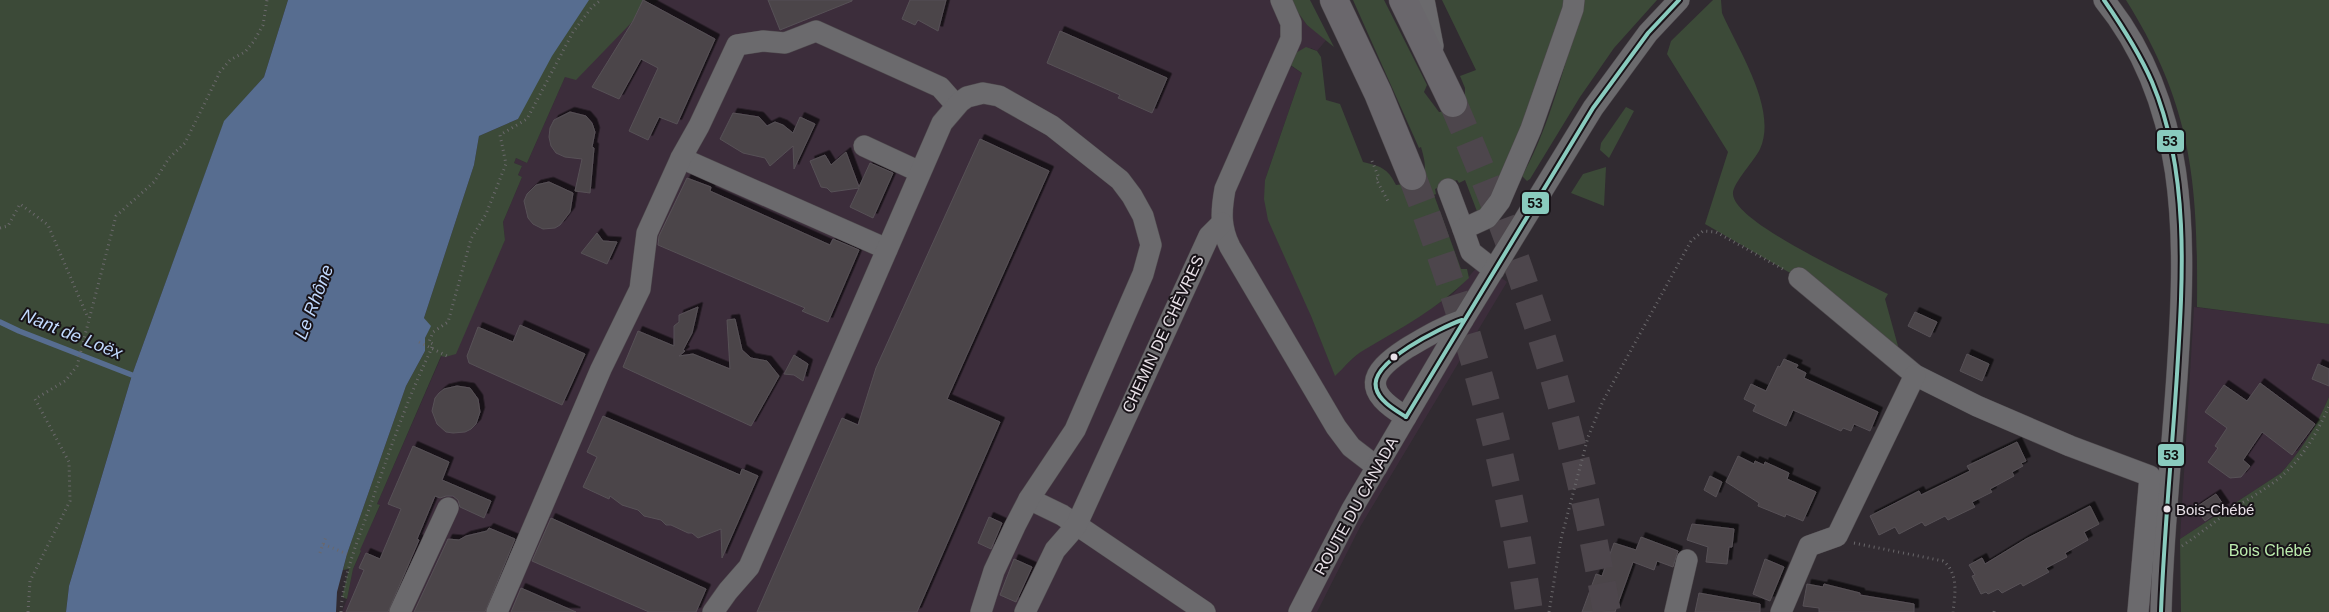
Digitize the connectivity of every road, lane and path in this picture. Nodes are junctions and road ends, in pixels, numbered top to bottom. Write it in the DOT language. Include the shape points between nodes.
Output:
graph roads {
  1 [pos="267,0"];
  2 [pos="601,0"];
  3 [pos="1281,0"];
  4 [pos="1334,0"];
  5 [pos="1403,0"];
  6 [pos="1424,0"];
  7 [pos="1574,0"];
  8 [pos="1679,0"];
  9 [pos="2104,0"];
  10 [pos="1436,67"];
  11 [pos="1453,104"];
  12 [pos="956,105"];
  13 [pos="864,146"];
  14 [pos="681,158"];
  15 [pos="1372,161"];
  16 [pos="920,172"];
  17 [pos="1412,176"];
  18 [pos="1448,189"];
  19 [pos="1389,203"];
  20 [pos="1222,223"];
  21 [pos="0,228"];
  22 [pos="1463,229"];
  23 [pos="887,249"];
  24 [pos="1494,270"];
  25 [pos="1799,278"];
  26 [pos="89,319"];
  27 [pos="1462,320"];
  28 [pos="419,342"];
  29 [pos="448,356"];
  30 [pos="1915,375"];
  31 [pos="2329,406"];
  32 [pos="1406,417"];
  33 [pos="1377,467"];
  34 [pos="1029,499"];
  35 [pos="448,508"];
  36 [pos="1076,526"];
  37 [pos="1837,536"];
  38 [pos="326,537"];
  39 [pos="323,544"];
  40 [pos="2178,549"];
  41 [pos="320,553"];
  42 [pos="347,554"];
  43 [pos="1687,560"];
  44 [pos="28,612"];
  45 [pos="341,612"];
  46 [pos="400,612"];
  47 [pos="496,612"];
  48 [pos="713,612"];
  49 [pos="981,612"];
  50 [pos="1025,612"];
  51 [pos="1205,612"];
  52 [pos="1299,612"];
  53 [pos="1549,612"];
  54 [pos="1675,612"];
  55 [pos="1781,612"];
  56 [pos="1954,612"];
  57 [pos="2138,612"];
  58 [pos="2161,612"];
  1 -- 26 [label="path" via="263,25 254,41 220,72 185,142 169,158 154,182 116,216"];
  2 -- 45 [label="path" via="573,32 526,119 500,135 506,164 486,214 471,240 448,322 433,332 430,352 407,400 356,544 344,585"];
  3 -- 20 [label="street" via="1291,23 1291,39 1225,189"];
  4 -- 17 [label="highway" via="1378,93"];
  5 -- 10 [label="highway"];
  6 -- 10 [label="street"];
  7 -- 22 [label="street" via="1531,129 1500,201 1487,218"];
  8 -- 24 [label="street, ROUTE DU CANADA" via="1648,33 1602,95"];
  9 -- 58 [label="street" via="2136,47 2160,99 2172,146 2180,204 2181,321"];
  10 -- 11 [label="highway"];
  12 -- 14 [label="street" via="940,87 816,32 784,43 763,41 737,45"];
  12 -- 16 [label="street" via="942,123"];
  12 -- 34 [label="street" via="975,94 993,94 1052,126 1120,180 1132,196 1149,234 1149,257 1143,274 1075,430"];
  13 -- 16 [label="street"];
  14 -- 23 [label="street"];
  14 -- 47 [label="street" via="647,232 640,289 601,369"];
  15 -- 19 [label="path" via="1379,178 1376,179"];
  16 -- 23 [label="street"];
  18 -- 22 [label="street"];
  20 -- 33 [label="street" via="1230,247 1336,427 1350,447"];
  20 -- 36 [label="street, CHEMIN DE CHÈVRES" via="1209,236"];
  21 -- 26 [label="path" via="8,226 20,204 48,225"];
  22 -- 24 [label="street" via="1471,252"];
  23 -- 48 [label="street" via="749,566"];
  24 -- 27 [label="street, ROUTE DU CANADA"];
  25 -- 30 [label="street"];
  25 -- 53 [label="path" via="1716,232 1704,231 1691,240 1603,401 1588,437 1561,540"];
  26 -- 44 [label="path" via="77,366 65,381 34,399 69,462 70,500 30,581"];
  27 -- 32 [label="street, ROUTE DU CANADA"];
  27 -- 32 [label="street" via="1441,327 1389,360 1379,371 1375,384 1379,395"];
  28 -- 29 [label="path"];
  30 -- 37 [label="street"];
  30 -- 57 [label="street" via="1976,406 2150,476"];
  31 -- 40 [label="path" via="2304,453 2290,469"];
  32 -- 33 [label="street, ROUTE DU CANADA"];
  33 -- 52 [label="street, ROUTE DU CANADA"];
  34 -- 36 [label="street" via="1062,515"];
  34 -- 49 [label="street" via="994,571"];
  35 -- 46 [label="street"];
  36 -- 50 [label="street, CHEMIN DE CHÈVRES" via="1055,550"];
  36 -- 51 [label="street"];
  37 -- 55 [label="street" via="1809,546"];
  37 -- 56 [label="path" via="1943,561 1953,575"];
  38 -- 39 [label="path"];
  39 -- 41 [label="path"];
  39 -- 42 [label="path"];
  43 -- 54 [label="street"];
}
